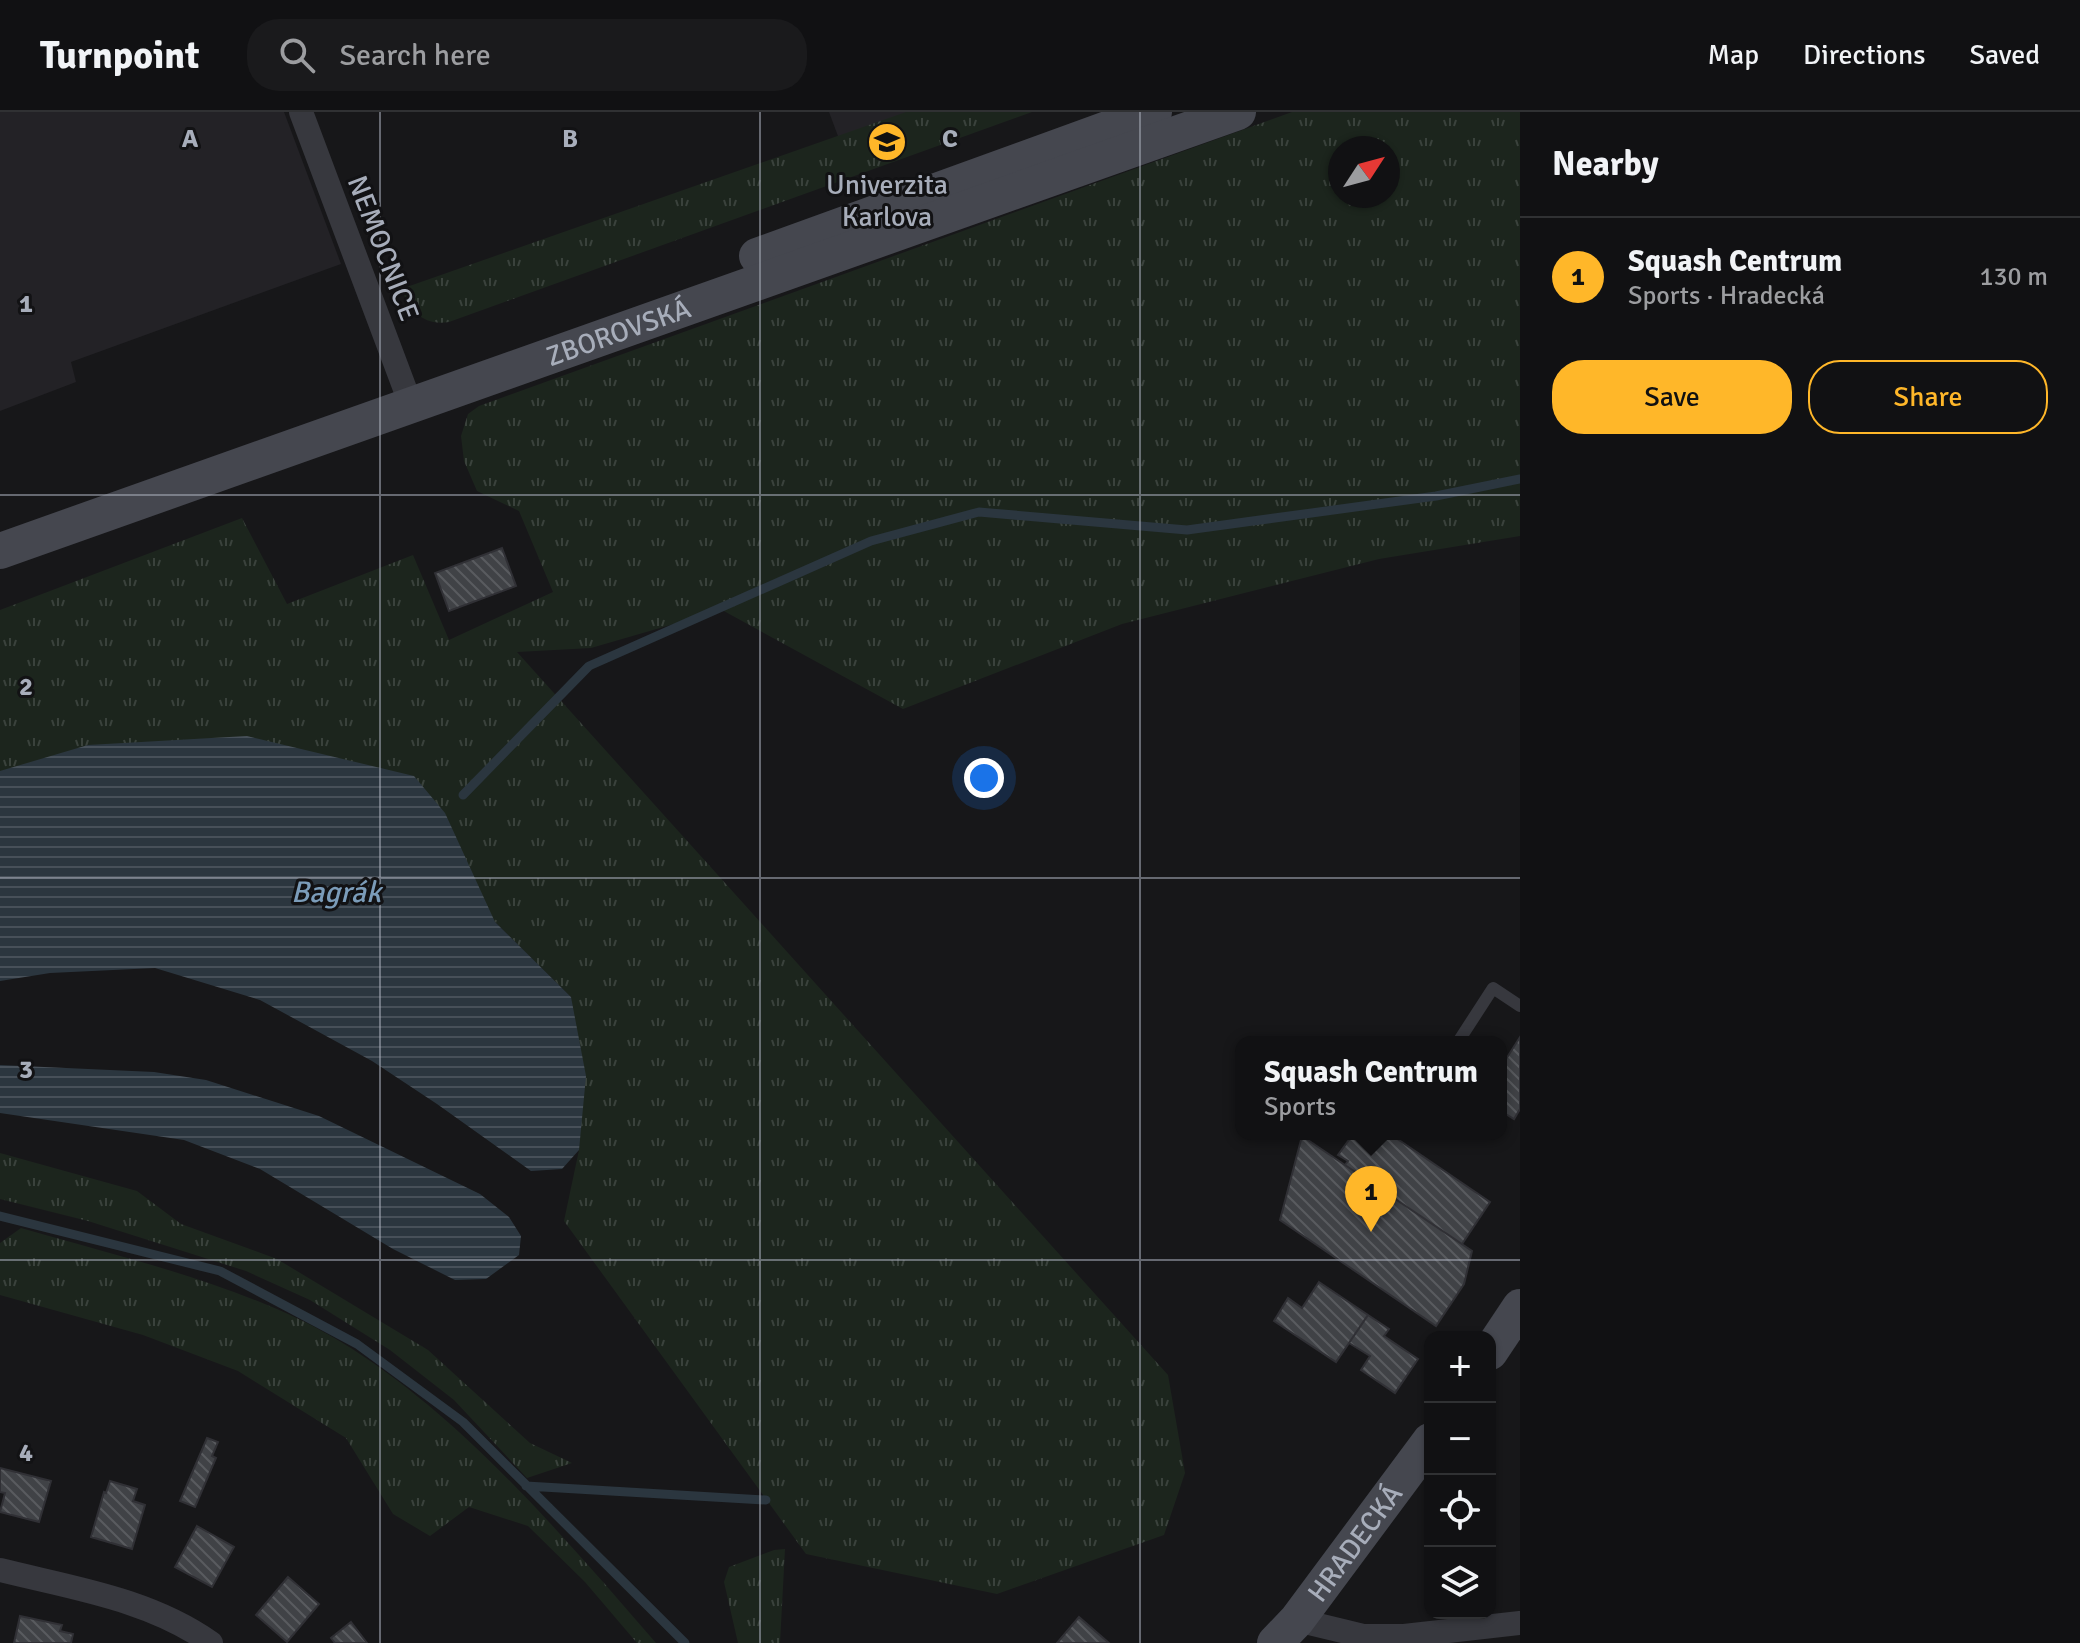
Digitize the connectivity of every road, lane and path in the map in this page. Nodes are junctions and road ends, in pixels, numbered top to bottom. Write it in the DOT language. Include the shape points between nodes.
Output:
graph roads {
  1 [pos="301,112"];
  2 [pos="1154,112"];
  3 [pos="1238,112"];
  4 [pos="407,394"];
  5 [pos="0,549"];
  6 [pos="1520,1006"];
  7 [pos="1462,1036"];
  8 [pos="1520,1307"];
  9 [pos="1496,1343"];
  10 [pos="1424,1449"];
  11 [pos="0,1570"];
  12 [pos="1520,1623"];
  13 [pos="1286,1631"];
  14 [pos="211,1643"];
  1 -- 4 [label="street, NEMOCNICE"];
  2 -- 4 [label="street, ZBOROVSKÁ"];
  3 -- 4 [label="street, ZBOROVSKÁ"];
  4 -- 5 [label="street, ZBOROVSKÁ"];
  6 -- 7 [label="lane" via="1493,988"];
  8 -- 9 [label="street"];
  10 -- 13 [label="street, HRADECKÁ"];
  11 -- 14 [label="street" via="137,1604"];
  12 -- 13 [label="street" via="1404,1636"];
}
